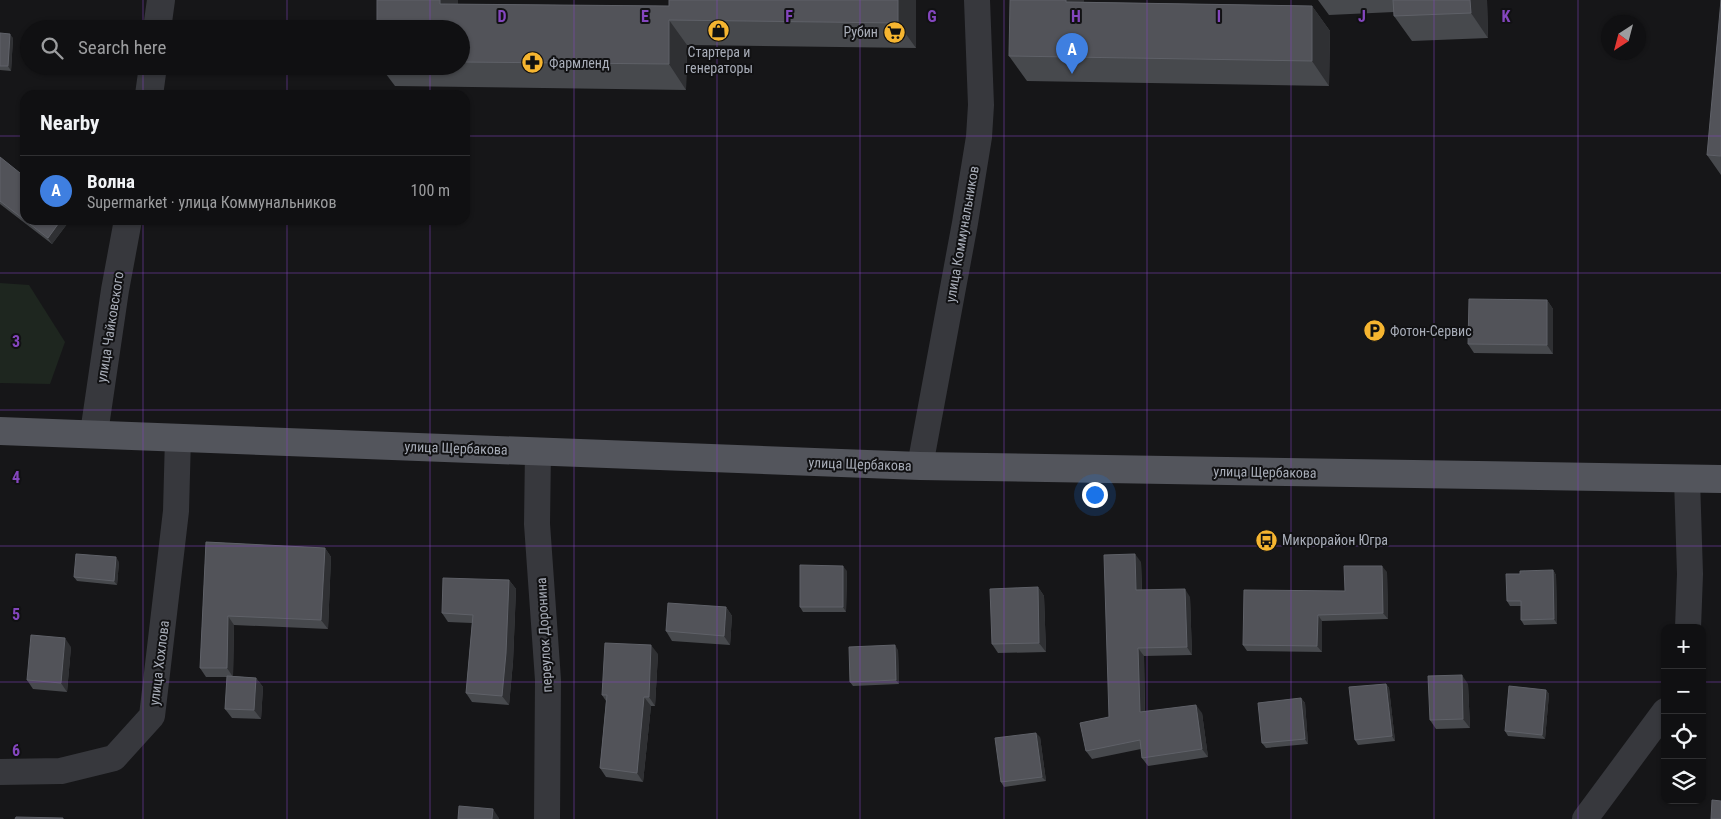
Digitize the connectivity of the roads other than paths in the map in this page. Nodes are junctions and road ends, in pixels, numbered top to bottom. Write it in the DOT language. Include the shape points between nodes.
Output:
graph roads {
  1 [pos="161,0"];
  2 [pos="976,0"];
  3 [pos="159,20"];
  4 [pos="151,75"];
  5 [pos="149,90"];
  6 [pos="127,225"];
  7 [pos="0,431"];
  8 [pos="94,433"];
  9 [pos="178,437"];
  10 [pos="538,452"];
  11 [pos="920,466"];
  12 [pos="1686,479"];
  13 [pos="1721,479"];
  14 [pos="1688,624"];
  15 [pos="1663,714"];
  16 [pos="0,772"];
  17 [pos="546,819"];
  18 [pos="1585,819"];
  1 -- 3 [label="street"];
  2 -- 11 [label="street, улица Коммунальников" via="979,137"];
  4 -- 5 [label="street"];
  6 -- 8 [label="street, улица Чайковского"];
  7 -- 8 [label="main road, улица Щербакова"];
  8 -- 9 [label="main road, улица Щербакова"];
  9 -- 10 [label="main road, улица Щербакова"];
  9 -- 16 [label="street, улица Хохлова" via="176,511 152,716 114,758 61,771"];
  10 -- 11 [label="main road, улица Щербакова"];
  10 -- 17 [label="street, переулок Доронина" via="537,524 548,680"];
  11 -- 12 [label="main road, улица Щербакова"];
  12 -- 13 [label="main road, улица Щербакова"];
  12 -- 14 [label="street" via="1690,574"];
  15 -- 18 [label="street"];
}
